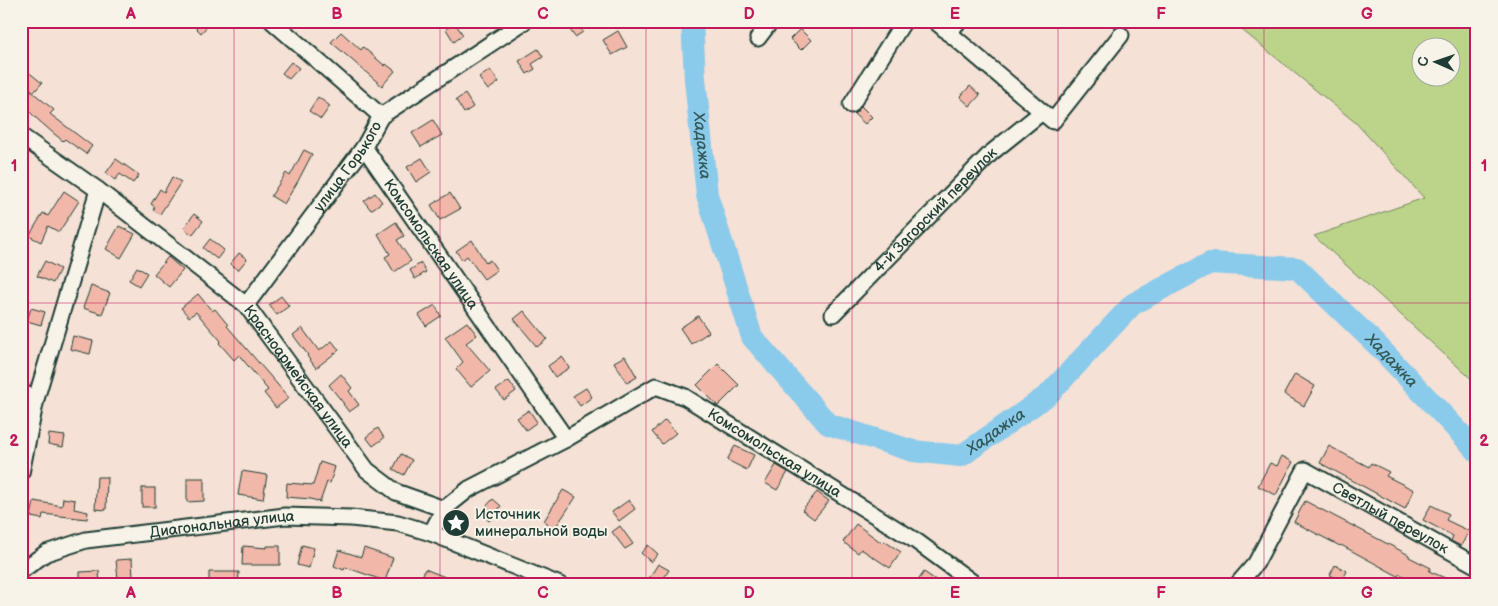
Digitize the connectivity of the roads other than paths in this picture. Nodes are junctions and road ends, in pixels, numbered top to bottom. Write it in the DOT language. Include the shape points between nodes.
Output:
graph roads {
  1 [pos="272,21"];
  2 [pos="525,21"];
  3 [pos="771,21"];
  4 [pos="904,21"];
  5 [pos="935,21"];
  6 [pos="958,21"];
  7 [pos="948,33"];
  8 [pos="1121,35"];
  9 [pos="758,38"];
  10 [pos="851,105"];
  11 [pos="381,116"];
  12 [pos="1047,116"];
  13 [pos="21,136"];
  14 [pos="364,147"];
  15 [pos="98,190"];
  16 [pos="246,305"];
  17 [pos="833,314"];
  18 [pos="21,392"];
  19 [pos="36,399"];
  20 [pos="566,439"];
  21 [pos="21,473"];
  22 [pos="444,509"];
  23 [pos="430,534"];
  24 [pos="1477,566"];
  25 [pos="21,571"];
  26 [pos="560,585"];
  27 [pos="976,585"];
  28 [pos="1237,585"];
  1 -- 11 [label="street"];
  2 -- 11 [label="street, улица Горького"];
  3 -- 9 [label="street"];
  4 -- 10 [label="street"];
  5 -- 7 [label="street"];
  6 -- 7 [label="street"];
  7 -- 12 [label="street"];
  8 -- 12 [label="street, 4-й Загорский переулок"];
  11 -- 14 [label="street, улица Горького"];
  12 -- 17 [label="street, 4-й Загорский переулок" via="991,153"];
  13 -- 15 [label="street, Красноармейская улица"];
  14 -- 16 [label="street, улица Горького"];
  14 -- 20 [label="street, Комсомольская улица"];
  15 -- 16 [label="street, Красноармейская улица"];
  15 -- 19 [label="street"];
  16 -- 22 [label="street, Красноармейская улица" via="367,470 396,492"];
  18 -- 19 [label="street"];
  19 -- 21 [label="street"];
  20 -- 22 [label="street, Комсомольская улица" via="469,489"];
  20 -- 27 [label="street, Комсомольская улица" via="656,386 684,397 916,541"];
  22 -- 23 [label="street"];
  23 -- 25 [label="street, Диагональная улица" via="398,523 286,516 86,540 46,553"];
  23 -- 26 [label="street"];
  24 -- 28 [label="street, Светлый переулок" via="1304,470 1256,563"];
}
